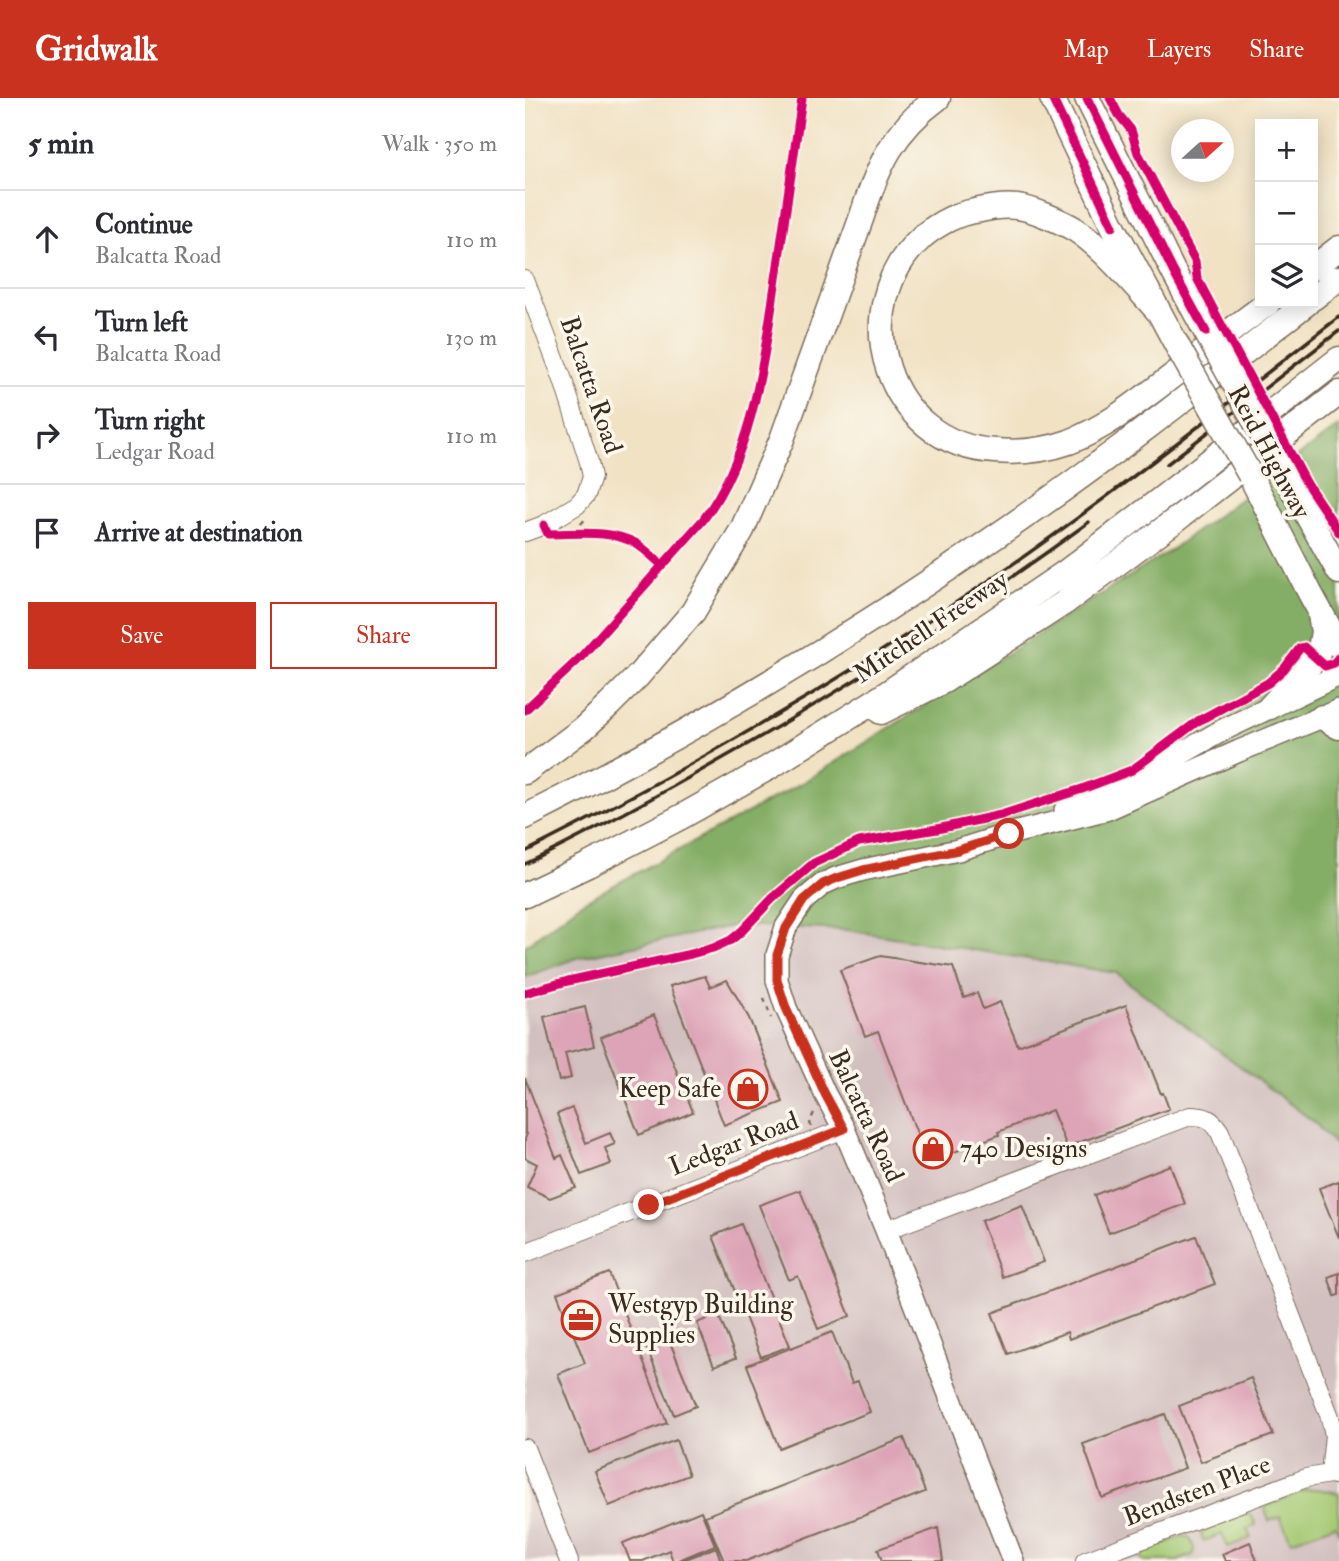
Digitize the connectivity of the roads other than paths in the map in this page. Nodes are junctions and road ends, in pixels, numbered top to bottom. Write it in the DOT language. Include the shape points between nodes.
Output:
graph roads {
  1 [pos="938,98"];
  2 [pos="1052,98"];
  3 [pos="1087,98"];
  4 [pos="1339,248"];
  5 [pos="1318,264"];
  6 [pos="1339,278"];
  7 [pos="525,279"];
  8 [pos="1318,294"];
  9 [pos="1261,308"];
  10 [pos="1300,308"];
  11 [pos="1158,311"];
  12 [pos="1339,359"];
  13 [pos="1339,393"];
  14 [pos="525,532"];
  15 [pos="1338,568"];
  16 [pos="1319,610"];
  17 [pos="1339,646"];
  18 [pos="1339,675"];
  19 [pos="1270,707"];
  20 [pos="1333,718"];
  21 [pos="768,768"];
  22 [pos="525,772"];
  23 [pos="525,817"];
  24 [pos="1009,834"];
  25 [pos="525,895"];
  26 [pos="844,1129"];
  27 [pos="887,1230"];
  28 [pos="525,1253"];
  29 [pos="525,1448"];
  30 [pos="1334,1475"];
  31 [pos="569,1561"];
  32 [pos="1013,1561"];
  33 [pos="1085,1561"];
  1 -- 22 [label="highway" via="893,142 873,180 782,439 742,530 693,612 585,728"];
  2 -- 11 [label="highway, Reid Highway"];
  3 -- 15 [label="highway, Reid Highway, bridge" via="1173,271"];
  4 -- 5 [label="highway"];
  6 -- 8 [label="highway"];
  7 -- 14 [label="street, Balcatta Road" via="591,469 584,498"];
  9 -- 11 [label="highway" via="1106,424 1068,442 1016,452 978,451 928,428 897,391 882,341 888,289 906,253 946,221 984,209 1018,207 1075,229"];
  10 -- 23 [label="highway, Mitchell Freeway" via="1091,469 920,588 764,686"];
  11 -- 16 [label="highway, Reid Highway, bridge"];
  12 -- 21 [label="highway, Mitchell Freeway" via="1066,572"];
  13 -- 21 [label="highway" via="1064,603 944,681"];
  16 -- 17 [label="highway, Reid Highway"];
  16 -- 19 [label="highway" via="1323,631 1316,658"];
  18 -- 19 [label="main road, Balcatta Road"];
  19 -- 24 [label="main road, Balcatta Road" via="1163,764"];
  20 -- 24 [label="main road, Balcatta Road" via="1239,751 1108,809"];
  21 -- 25 [label="highway, Mitchell Freeway" via="658,830"];
  24 -- 26 [label="main road, Balcatta Road" via="837,878 804,900 786,928 777,955 777,980"];
  26 -- 27 [label="main road, Balcatta Road"];
  26 -- 28 [label="street, Ledgar Road"];
  27 -- 30 [label="street" via="1190,1116 1213,1121 1330,1417"];
  27 -- 32 [label="main road, Balcatta Road"];
  29 -- 31 [label="street"];
  30 -- 33 [label="street, Bendsten Place" via="1306,1478"];
}
